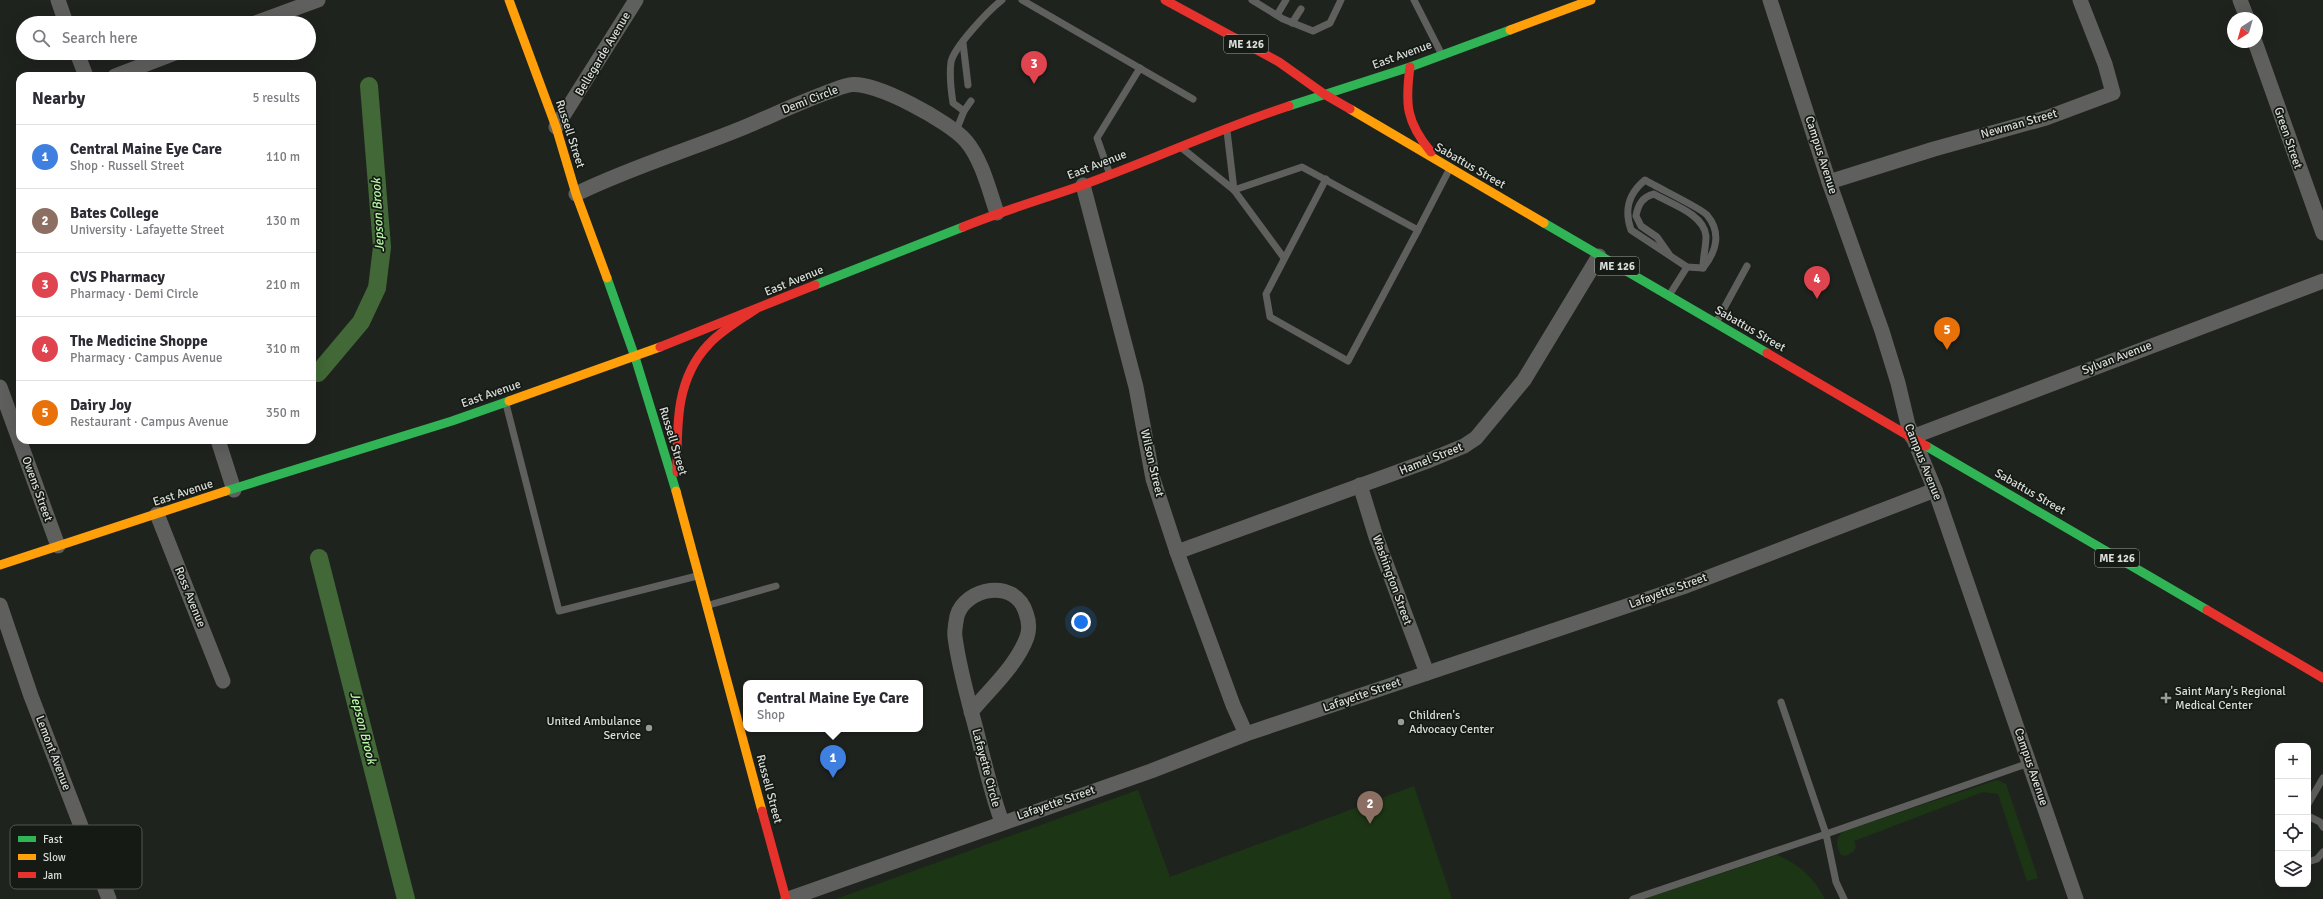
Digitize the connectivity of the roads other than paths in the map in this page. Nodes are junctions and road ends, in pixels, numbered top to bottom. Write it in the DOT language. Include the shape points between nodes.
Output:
graph roads {
  1 [pos="58,0"];
  2 [pos="318,0"];
  3 [pos="509,0"];
  4 [pos="636,0"];
  5 [pos="1002,0"];
  6 [pos="1022,0"];
  7 [pos="1165,0"];
  8 [pos="1252,0"];
  9 [pos="1286,0"];
  10 [pos="1341,0"];
  11 [pos="1414,0"];
  12 [pos="1591,0"];
  13 [pos="1770,0"];
  14 [pos="2080,0"];
  15 [pos="2240,0"];
  16 [pos="1262,3"];
  17 [pos="1301,9"];
  18 [pos="2245,12"];
  19 [pos="1276,15"];
  20 [pos="64,16"];
  21 [pos="274,16"];
  22 [pos="1292,23"];
  23 [pos="963,43"];
  24 [pos="2257,48"];
  25 [pos="1442,54"];
  26 [pos="80,60"];
  27 [pos="157,60"];
  28 [pos="1410,67"];
  29 [pos="1140,68"];
  30 [pos="84,72"];
  31 [pos="125,72"];
  32 [pos="968,85"];
  33 [pos="1324,94"];
  34 [pos="1193,98"];
  35 [pos="971,101"];
  36 [pos="964,111"];
  37 [pos="556,128"];
  38 [pos="1226,128"];
  39 [pos="956,131"];
  40 [pos="1180,147"];
  41 [pos="1446,166"];
  42 [pos="1110,174"];
  43 [pos="1326,180"];
  44 [pos="1829,182"];
  45 [pos="1082,184"];
  46 [pos="1234,190"];
  47 [pos="576,194"];
  48 [pos="997,213"];
  49 [pos="1418,230"];
  50 [pos="2323,233"];
  51 [pos="1599,256"];
  52 [pos="1670,256"];
  53 [pos="1284,258"];
  54 [pos="1748,266"];
  55 [pos="1687,267"];
  56 [pos="1703,268"];
  57 [pos="2323,281"];
  58 [pos="1669,296"];
  59 [pos="756,309"];
  60 [pos="1716,323"];
  61 [pos="635,357"];
  62 [pos="0,386"];
  63 [pos="506,402"];
  64 [pos="16,430"];
  65 [pos="1912,437"];
  66 [pos="21,444"];
  67 [pos="219,444"];
  68 [pos="1360,486"];
  69 [pos="234,490"];
  70 [pos="1935,490"];
  71 [pos="676,491"];
  72 [pos="157,514"];
  73 [pos="58,546"];
  74 [pos="1177,552"];
  75 [pos="0,565"];
  76 [pos="699,575"];
  77 [pos="776,586"];
  78 [pos="0,605"];
  79 [pos="707,606"];
  80 [pos="2323,664"];
  81 [pos="2309,669"];
  82 [pos="1427,673"];
  83 [pos="2323,678"];
  84 [pos="223,681"];
  85 [pos="1781,702"];
  86 [pos="971,712"];
  87 [pos="1246,734"];
  88 [pos="2029,763"];
  89 [pos="2323,778"];
  90 [pos="2311,799"];
  91 [pos="2311,818"];
  92 [pos="1002,822"];
  93 [pos="81,825"];
  94 [pos="2323,827"];
  95 [pos="1826,834"];
  96 [pos="2323,852"];
  97 [pos="2311,861"];
  98 [pos="105,889"];
  99 [pos="109,899"];
  100 [pos="787,899"];
  101 [pos="1633,899"];
  102 [pos="1844,899"];
  103 [pos="2076,899"];
  1 -- 20 [label="street"];
  2 -- 21 [label="street"];
  3 -- 37 [label="main road, Russell Street"];
  4 -- 37 [label="street, Bellegarde Avenue"];
  5 -- 23 [label="lane" via="986,13"];
  6 -- 29 [label="lane"];
  7 -- 33 [label="main road, Sabattus Street / ME 126" via="1279,62"];
  8 -- 16 [label="lane"];
  9 -- 19 [label="lane"];
  10 -- 22 [label="lane" via="1330,23 1314,31"];
  11 -- 25 [label="lane"];
  12 -- 25 [label="main road, East Avenue"];
  13 -- 44 [label="street, Campus Avenue"];
  14 -- 44 [label="street, Newman Street" via="2105,64 2113,93 2046,118"];
  15 -- 18 [label="street"];
  16 -- 19 [label="lane"];
  17 -- 22 [label="lane"];
  19 -- 22 [label="lane"];
  23 -- 32 [label="lane"];
  23 -- 36 [label="lane" via="951,60 950,88 953,103"];
  24 -- 50 [label="street, Green Street"];
  25 -- 28 [label="main road, East Avenue"];
  26 -- 30 [label="street"];
  27 -- 31 [label="street"];
  28 -- 33 [label="main road, East Avenue"];
  28 -- 41 [label="main road" via="1406,105 1410,124 1420,140"];
  29 -- 34 [label="lane"];
  29 -- 42 [label="lane" via="1097,138"];
  33 -- 38 [label="main road, East Avenue"];
  33 -- 41 [label="main road, Sabattus Street / ME 126"];
  35 -- 36 [label="lane"];
  36 -- 39 [label="lane"];
  37 -- 47 [label="main road, Russell Street"];
  38 -- 40 [label="main road, East Avenue"];
  38 -- 46 [label="lane"];
  39 -- 47 [label="street, Demi Circle" via="884,92 866,85 849,85 792,106 744,128 612,177"];
  39 -- 48 [label="street, Demi Circle" via="975,153"];
  40 -- 42 [label="main road, East Avenue"];
  40 -- 46 [label="lane"];
  41 -- 49 [label="lane"];
  41 -- 51 [label="main road, Sabattus Street / ME 126"];
  42 -- 45 [label="main road, East Avenue"];
  43 -- 46 [label="lane" via="1302,166"];
  43 -- 49 [label="lane"];
  43 -- 53 [label="lane"];
  44 -- 65 [label="street, Campus Avenue" via="1882,331"];
  45 -- 48 [label="main road, East Avenue"];
  45 -- 74 [label="street, Wilson Street" via="1136,387 1153,479"];
  46 -- 53 [label="lane"];
  47 -- 61 [label="main road, Russell Street"];
  48 -- 59 [label="main road, East Avenue"];
  49 -- 53 [label="lane" via="1348,360 1270,317 1266,294"];
  51 -- 58 [label="main road, Sabattus Street / ME 126"];
  51 -- 68 [label="street, Hamel Street" via="1524,380 1476,438 1464,446"];
  52 -- 55 [label="lane"];
  52 -- 56 [label="lane" via="1657,236 1642,226 1636,216 1642,200 1648,195 1654,194 1696,218 1702,225 1706,242"];
  52 -- 56 [label="lane" via="1631,230 1627,206 1635,188 1645,180 1706,214 1713,226 1716,248"];
  54 -- 60 [label="lane"];
  55 -- 56 [label="lane"];
  55 -- 58 [label="lane"];
  57 -- 65 [label="street, Sylvan Avenue"];
  58 -- 60 [label="main road, Sabattus Street / ME 126"];
  59 -- 61 [label="main road, East Avenue"];
  59 -- 71 [label="main road" via="710,343 691,368 680,396"];
  60 -- 65 [label="main road, Sabattus Street / ME 126"];
  61 -- 63 [label="main road, East Avenue"];
  61 -- 71 [label="main road, Russell Street"];
  62 -- 64 [label="street, Owens Street"];
  63 -- 69 [label="main road, East Avenue"];
  63 -- 76 [label="lane" via="559,611"];
  65 -- 70 [label="street, Campus Avenue"];
  65 -- 81 [label="main road, Sabattus Street / ME 126"];
  66 -- 73 [label="street, Owens Street"];
  67 -- 69 [label="street"];
  68 -- 74 [label="street, Hamel Street"];
  68 -- 82 [label="street, Washington Street" via="1376,537"];
  69 -- 72 [label="main road, East Avenue"];
  70 -- 82 [label="street, Lafayette Street" via="1682,587"];
  70 -- 88 [label="street, Campus Avenue"];
  71 -- 76 [label="main road, Russell Street"];
  72 -- 73 [label="main road, East Avenue"];
  72 -- 84 [label="street, Ross Avenue"];
  73 -- 75 [label="main road, East Avenue"];
  74 -- 87 [label="street, Wilson Street"];
  76 -- 79 [label="main road, Russell Street"];
  77 -- 79 [label="lane"];
  78 -- 93 [label="street, Lemont Avenue" via="31,696"];
  79 -- 100 [label="main road, Russell Street"];
  80 -- 81 [label="street"];
  81 -- 83 [label="main road, Sabattus Street / ME 126"];
  82 -- 87 [label="street, Lafayette Street"];
  85 -- 95 [label="lane"];
  86 -- 86 [label="street, Lafayette Circle" via="1014,659 1027,638 1029,628 1024,607 1018,597 1002,590 973,597 957,615 954,635"];
  86 -- 92 [label="street, Lafayette Circle"];
  87 -- 92 [label="street, Lafayette Street" via="1152,771"];
  88 -- 95 [label="lane"];
  88 -- 103 [label="street, Campus Avenue"];
  89 -- 90 [label="lane"];
  91 -- 94 [label="lane" via="2320,822"];
  92 -- 100 [label="street, Lafayette Street"];
  95 -- 101 [label="lane"];
  95 -- 102 [label="lane" via="1835,875"];
  96 -- 97 [label="lane"];
  98 -- 99 [label="street, Lemont Avenue"];
}
